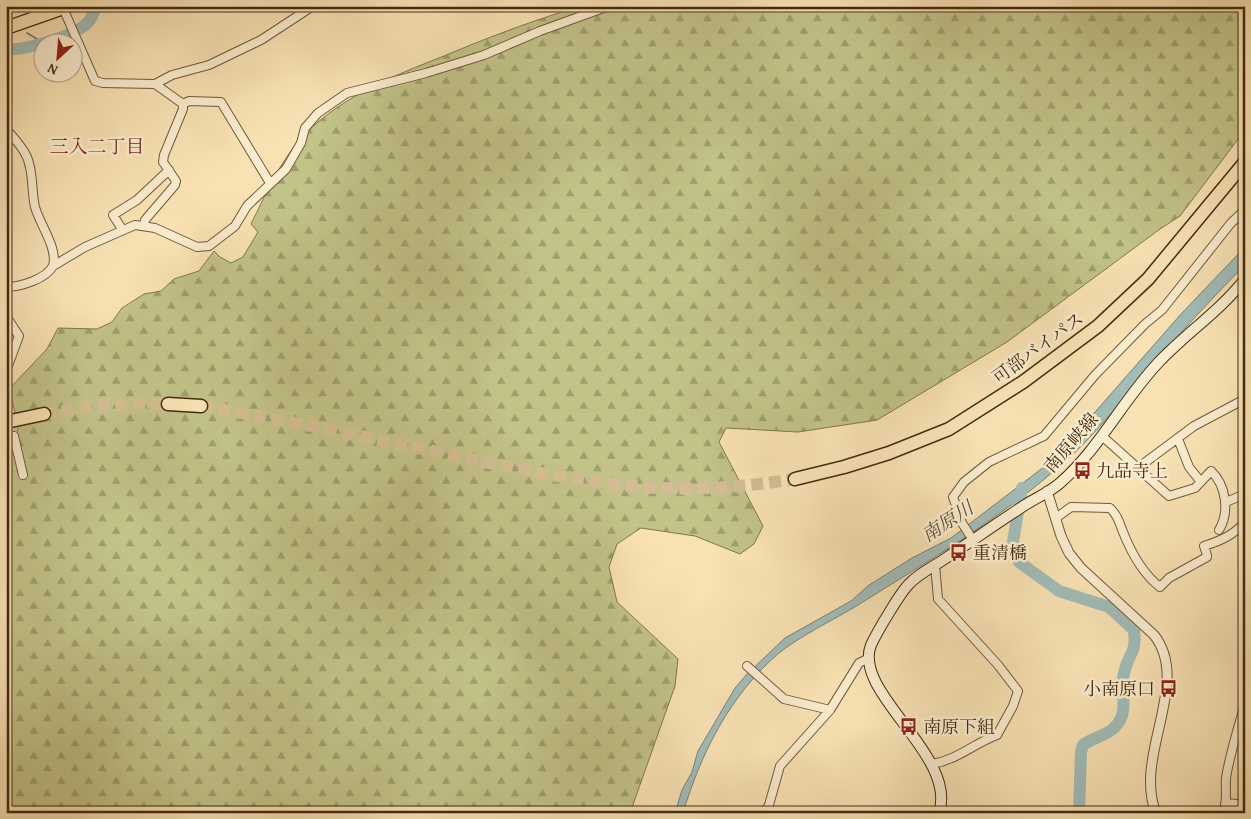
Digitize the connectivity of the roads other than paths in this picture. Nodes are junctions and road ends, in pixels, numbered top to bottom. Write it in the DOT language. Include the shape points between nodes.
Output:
graph roads {
  1 [pos="313,6"];
  2 [pos="609,6"];
  3 [pos="64,7"];
  4 [pos="6,28"];
  5 [pos="155,84"];
  6 [pos="183,104"];
  7 [pos="6,129"];
  8 [pos="1245,162"];
  9 [pos="169,170"];
  10 [pos="270,183"];
  11 [pos="1245,210"];
  12 [pos="144,226"];
  13 [pos="122,229"];
  14 [pos="53,266"];
  15 [pos="1245,279"];
  16 [pos="6,287"];
  17 [pos="6,316"];
  18 [pos="10,351"];
  19 [pos="6,371"];
  20 [pos="1245,400"];
  21 [pos="168,404"];
  22 [pos="201,406"];
  23 [pos="44,414"];
  24 [pos="6,422"];
  25 [pos="14,436"];
  26 [pos="1102,436"];
  27 [pos="1178,439"];
  28 [pos="1139,468"];
  29 [pos="23,476"];
  30 [pos="795,479"];
  31 [pos="1201,482"];
  32 [pos="1047,491"];
  33 [pos="1245,494"];
  34 [pos="1226,502"];
  35 [pos="1056,518"];
  36 [pos="1245,522"];
  37 [pos="1219,530"];
  38 [pos="972,539"];
  39 [pos="935,565"];
  40 [pos="869,658"];
  41 [pos="747,666"];
  42 [pos="1245,704"];
  43 [pos="830,710"];
  44 [pos="932,764"];
  45 [pos="1227,803"];
  46 [pos="1245,805"];
  47 [pos="764,813"];
  48 [pos="939,813"];
  49 [pos="1156,813"];
  50 [pos="1223,813"];
  1 -- 5 [label="street" via="246,48"];
  2 -- 10 [label="street" via="484,55 426,74 347,93 318,113 305,128 301,143 286,169"];
  3 -- 4 [label="highway"];
  3 -- 5 [label="street" via="95,81 103,84"];
  5 -- 6 [label="street"];
  6 -- 9 [label="street" via="164,154 163,162"];
  6 -- 10 [label="street" via="190,101 221,102"];
  7 -- 14 [label="street" via="27,157 33,178 35,207 54,256"];
  8 -- 30 [label="highway, 可部バイパス" via="1148,279 1098,326 1023,382 949,429 889,453"];
  9 -- 12 [label="street" via="175,185 145,220"];
  9 -- 13 [label="street" via="137,200 114,215"];
  10 -- 12 [label="street" via="248,206 235,226 209,246 197,247"];
  11 -- 38 [label="street" via="1162,310 1095,375 1044,436 989,462 964,482 953,497 962,523"];
  12 -- 13 [label="street"];
  13 -- 14 [label="street" via="85,246"];
  14 -- 16 [label="street" via="36,280"];
  15 -- 26 [label="main road, 南原峡線" via="1157,364 1126,400"];
  17 -- 18 [label="street" via="19,336"];
  18 -- 19 [label="street"];
  20 -- 27 [label="street" via="1194,426"];
  21 -- 22 [label="highway"];
  23 -- 24 [label="highway"];
  25 -- 29 [label="street"];
  26 -- 28 [label="street"];
  26 -- 32 [label="main road, 南原峡線" via="1060,484"];
  27 -- 28 [label="street"];
  27 -- 31 [label="street" via="1189,467"];
  28 -- 31 [label="street" via="1169,496 1195,488"];
  31 -- 34 [label="street" via="1211,471 1218,478"];
  32 -- 35 [label="street"];
  32 -- 38 [label="main road, 南原峡線"];
  33 -- 34 [label="street"];
  34 -- 37 [label="street" via="1224,522"];
  35 -- 36 [label="street" via="1070,507 1110,508 1121,522 1122,531 1144,571 1160,587 1169,578 1207,556 1204,546 1238,531"];
  35 -- 49 [label="street" via="1069,553 1154,635 1165,655 1168,671 1150,770 1150,790"];
  38 -- 39 [label="main road, 南原峡線"];
  39 -- 40 [label="main road, 南原峡線" via="904,591 871,645"];
  39 -- 44 [label="street" via="938,599 1018,691 997,736 978,742 949,762"];
  40 -- 43 [label="street" via="859,663"];
  40 -- 44 [label="main road" via="883,694"];
  41 -- 43 [label="street" via="784,699"];
  42 -- 45 [label="street" via="1226,779"];
  43 -- 47 [label="street" via="780,766"];
  44 -- 48 [label="main road" via="940,779 942,793"];
  45 -- 46 [label="street"];
  45 -- 50 [label="street"];
}
